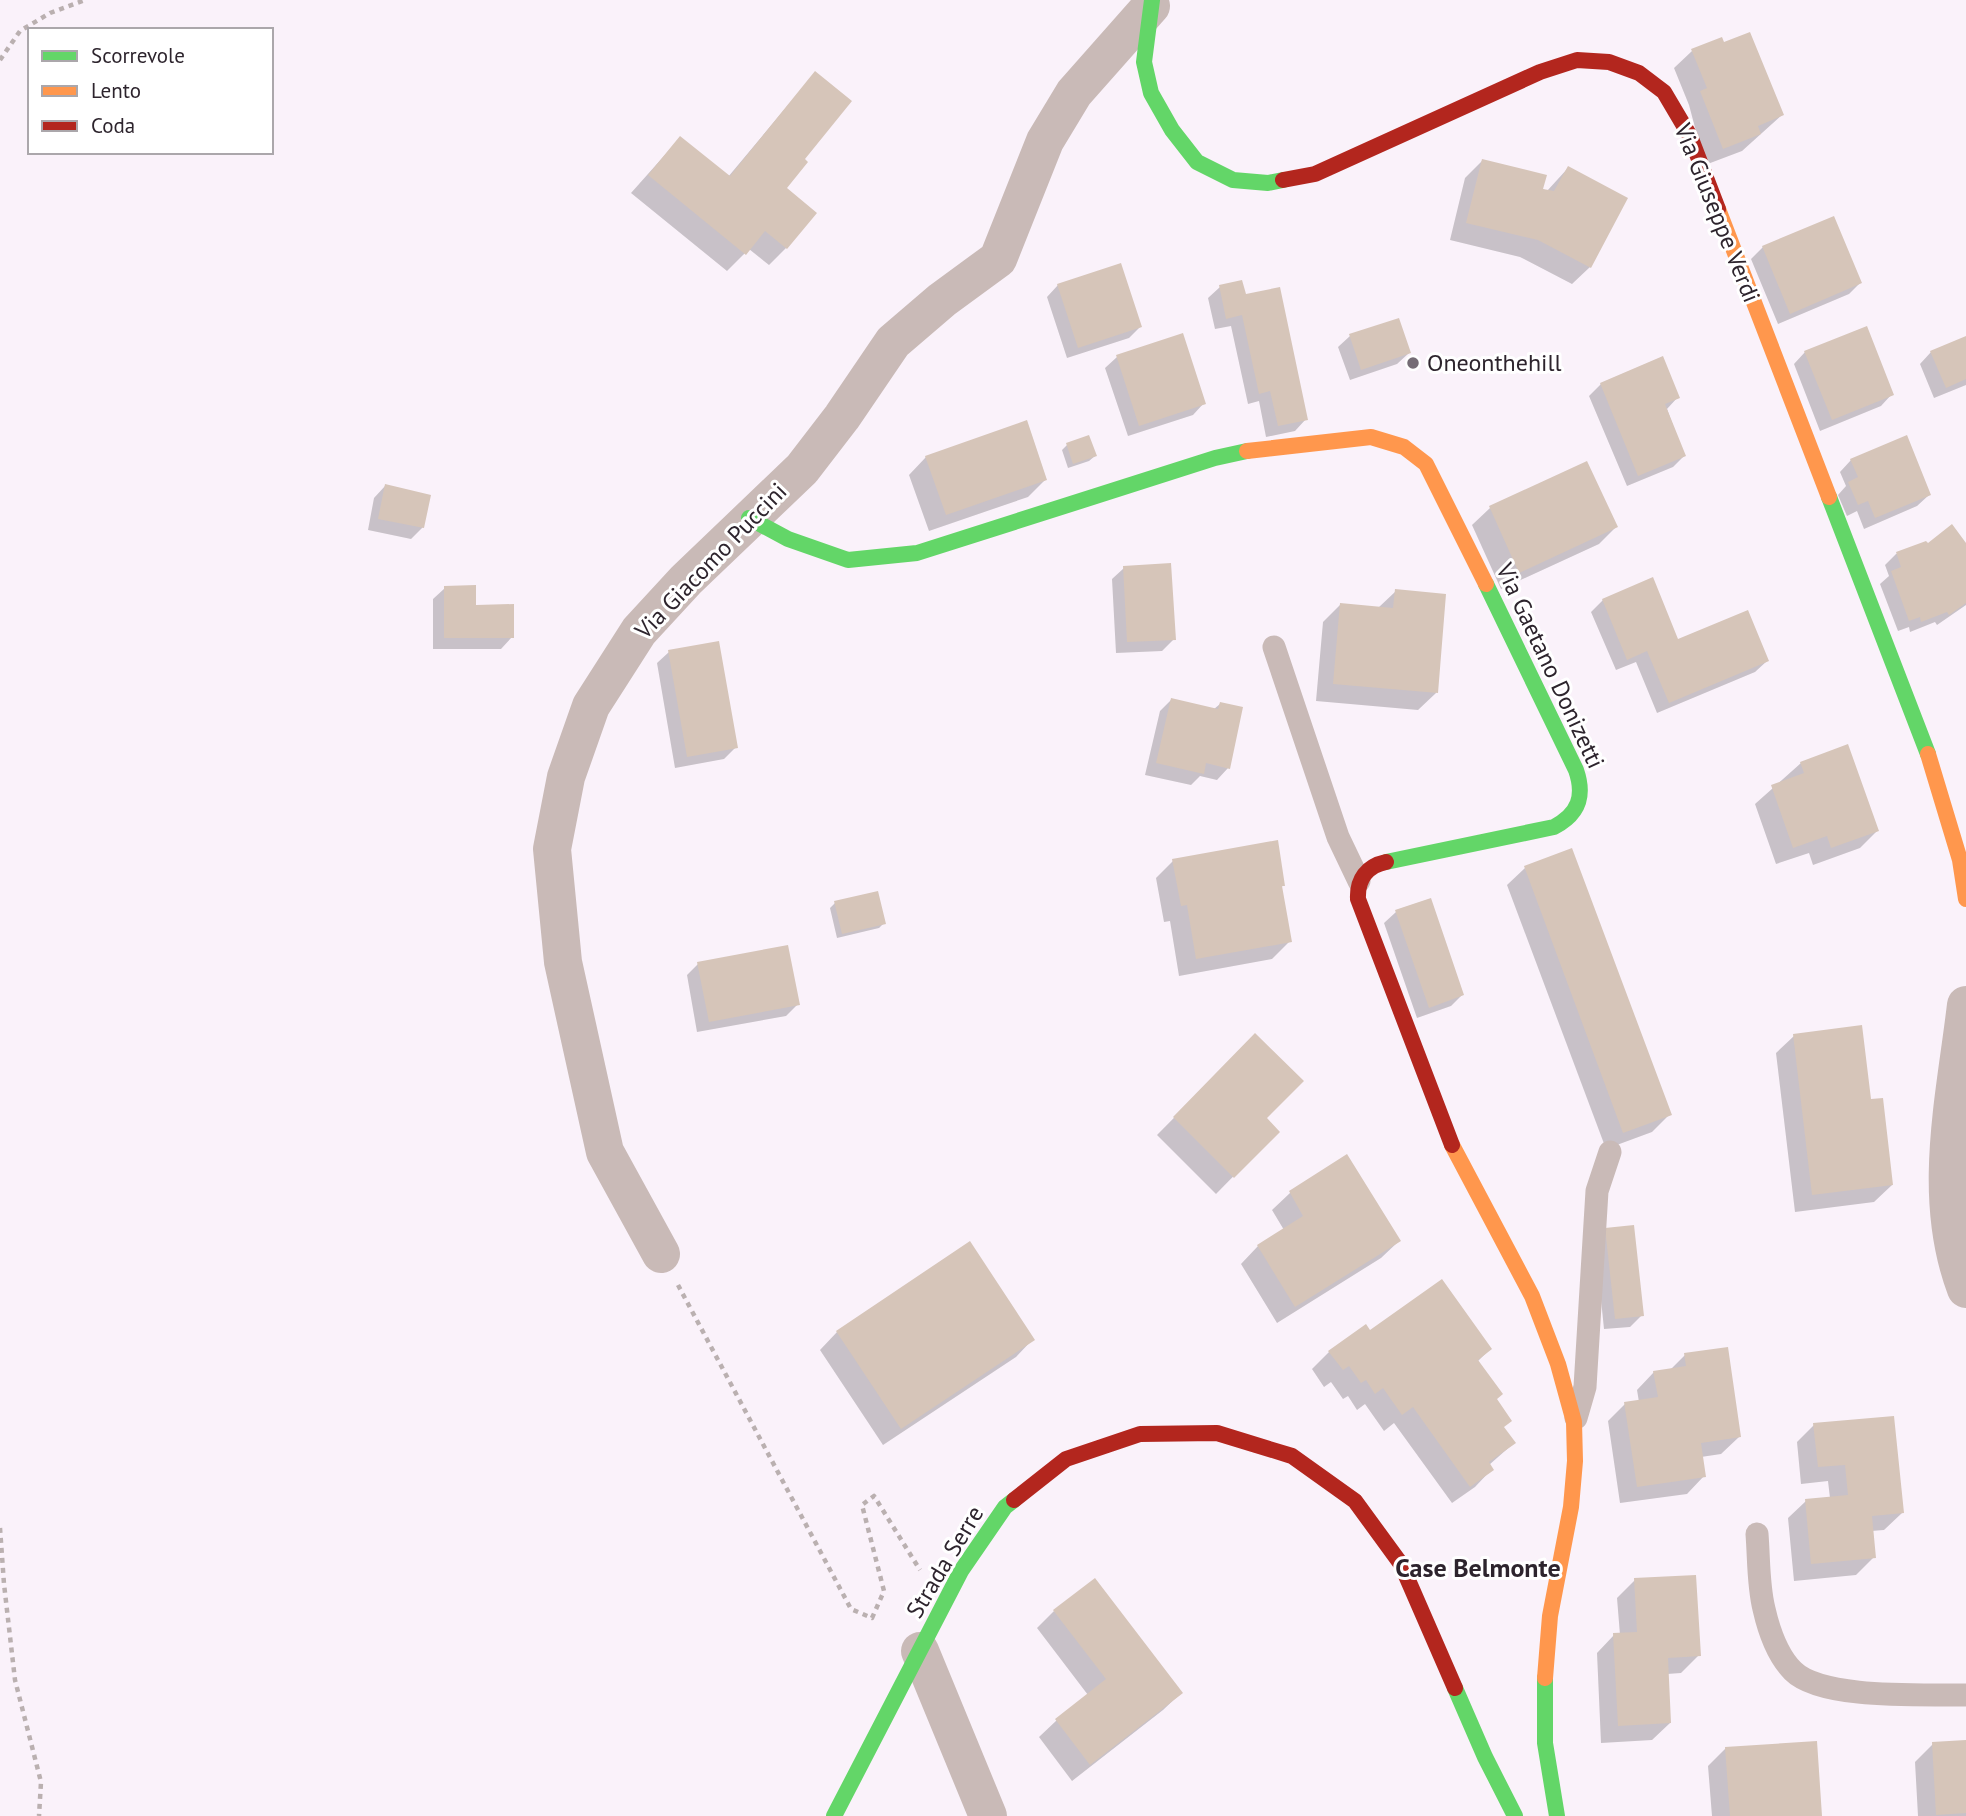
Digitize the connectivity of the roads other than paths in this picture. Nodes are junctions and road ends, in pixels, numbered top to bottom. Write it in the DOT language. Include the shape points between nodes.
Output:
graph roads {
  1 [pos="1152,3"];
  2 [pos="749,518"];
  3 [pos="1273,647"];
  4 [pos="1359,881"];
  5 [pos="1966,899"];
  6 [pos="1966,1004"];
  7 [pos="1610,1152"];
  8 [pos="661,1254"];
  9 [pos="1966,1289"];
  10 [pos="1574,1422"];
  11 [pos="1757,1534"];
  12 [pos="920,1651"];
  13 [pos="1966,1695"];
  14 [pos="834,1816"];
  15 [pos="988,1816"];
  16 [pos="1515,1816"];
  17 [pos="1558,1816"];
  1 -- 2 [label="street, Via Giacomo Puccini" via="1074,93 1051,131 998,259 893,342 802,469"];
  1 -- 5 [label="street, Via Giuseppe Verdi" via="1144,62 1151,93 1172,131 1198,162 1233,180 1268,183 1315,174 1539,72 1577,61 1609,62 1639,73 1664,92 1690,136 1934,769"];
  2 -- 4 [label="street, Via Gaetano Donizetti" via="788,540 848,560 917,553 1215,458 1263,448 1371,437 1404,447 1426,464 1440,489 1576,770 1582,792 1574,814 1554,827 1378,864"];
  2 -- 8 [label="street, Via Giacomo Puccini" via="639,631 591,706 566,777 552,849 563,962 605,1152"];
  3 -- 4 [label="lane" via="1338,837"];
  4 -- 10 [label="street" via="1358,899 1455,1152 1532,1296"];
  6 -- 9 [label="street" via="1947,1155 1949,1219"];
  7 -- 10 [label="lane" via="1597,1191 1586,1387"];
  10 -- 17 [label="street" via="1571,1507 1550,1616 1544,1684 1545,1743"];
  11 -- 13 [label="lane" via="1763,1608 1776,1648 1795,1673 1820,1686 1862,1693"];
  12 -- 14 [label="street, Strada Serre"];
  12 -- 15 [label="street"];
  12 -- 16 [label="street, Strada Serre" via="961,1571 1005,1507 1066,1460 1140,1434 1217,1433 1292,1456 1355,1501 1401,1564"];
}
